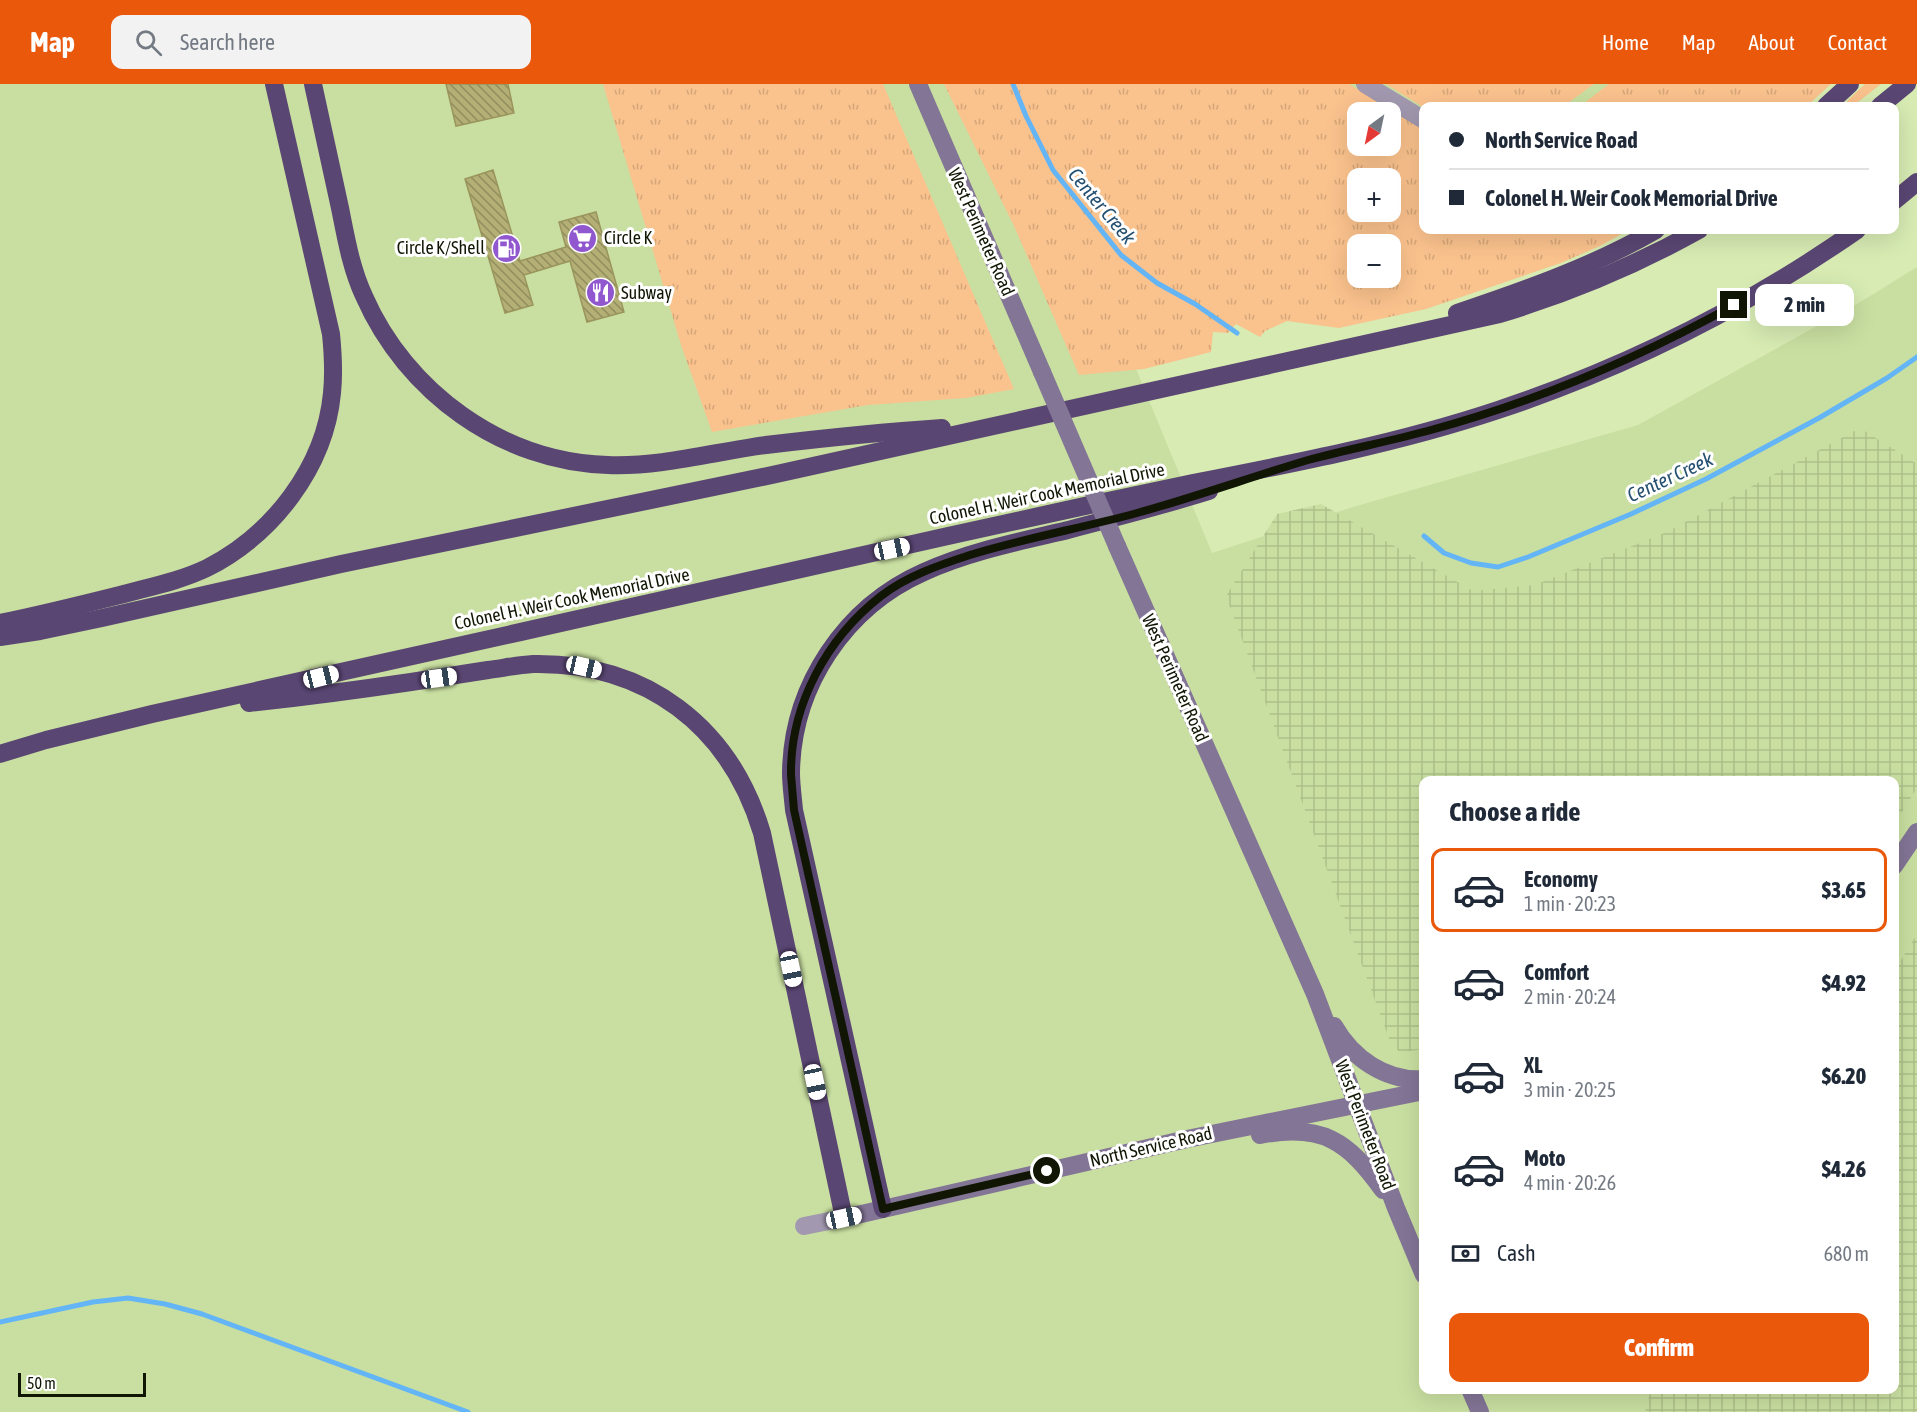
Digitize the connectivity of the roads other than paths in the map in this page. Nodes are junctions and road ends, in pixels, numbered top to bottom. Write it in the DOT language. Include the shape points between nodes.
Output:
graph roads {
  1 [pos="274,84"];
  2 [pos="313,84"];
  3 [pos="918,84"];
  4 [pos="1365,84"];
  5 [pos="1850,84"];
  6 [pos="1907,84"];
  7 [pos="1830,102"];
  8 [pos="1885,102"];
  9 [pos="1419,117"];
  10 [pos="1917,184"];
  11 [pos="1899,198"];
  12 [pos="1648,234"];
  13 [pos="1691,234"];
  14 [pos="1851,234"];
  15 [pos="1338,350"];
  16 [pos="1007,423"];
  17 [pos="1309,460"];
  18 [pos="0,622"];
  19 [pos="0,637"];
  20 [pos="152,714"];
  21 [pos="0,754"];
  22 [pos="1917,831"];
  23 [pos="1899,858"];
  24 [pos="1315,993"];
  25 [pos="1419,1079"];
  26 [pos="1419,1092"];
  27 [pos="1357,1103"];
  28 [pos="1186,1138"];
  29 [pos="1396,1208"];
  30 [pos="883,1209"];
  31 [pos="844,1218"];
  32 [pos="804,1226"];
  33 [pos="1419,1263"];
  34 [pos="1472,1394"];
  35 [pos="1480,1412"];
  1 -- 18 [label="highway" via="331,334 332,395 316,454 282,509 267,525 205,569 51,613"];
  2 -- 16 [label="highway" via="351,256 381,330 417,378 469,420 508,442 555,458 608,465 848,435"];
  3 -- 24 [label="street, West Perimeter Road, bridge"];
  4 -- 9 [label="street"];
  5 -- 7 [label="highway"];
  6 -- 8 [label="highway"];
  10 -- 11 [label="highway"];
  12 -- 15 [label="highway" via="1521,292"];
  13 -- 15 [label="highway" via="1581,286 1527,306"];
  14 -- 17 [label="highway, Colonel H. Weir Cook Memorial Drive" via="1701,324 1581,379 1431,430"];
  15 -- 16 [label="highway"];
  16 -- 19 [label="highway"];
  17 -- 20 [label="highway, Colonel H. Weir Cook Memorial Drive"];
  17 -- 30 [label="highway" via="1138,513 996,547 924,572 882,595 855,619 819,666 804,700 795,736 791,773 794,810"];
  20 -- 21 [label="highway, Colonel H. Weir Cook Memorial Drive"];
  20 -- 31 [label="highway" via="324,695 531,664 584,667 609,673 676,705 732,764 757,815"];
  22 -- 23 [label="street"];
  24 -- 25 [label="street" via="1338,1034 1364,1060 1385,1073"];
  24 -- 27 [label="street, West Perimeter Road"];
  26 -- 27 [label="street, North Service Road"];
  27 -- 28 [label="street, North Service Road"];
  27 -- 29 [label="street, West Perimeter Road"];
  28 -- 29 [label="street" via="1297,1131 1317,1134 1344,1146 1359,1159"];
  28 -- 30 [label="street, North Service Road"];
  29 -- 33 [label="street, West Perimeter Road"];
  30 -- 31 [label="street, North Service Road"];
  31 -- 32 [label="street, North Service Road"];
  34 -- 35 [label="street"];
}
